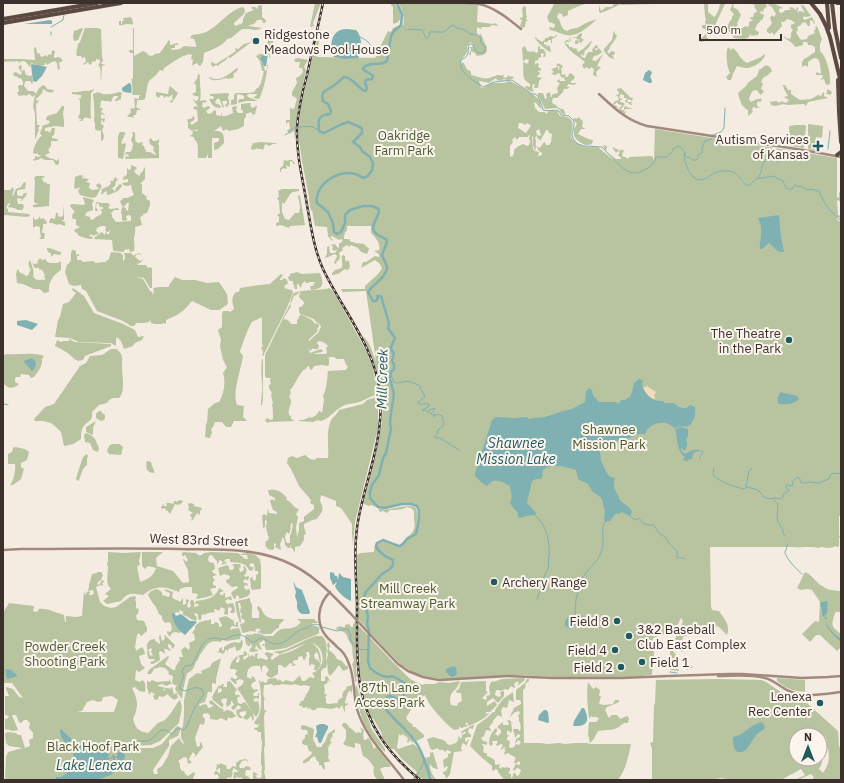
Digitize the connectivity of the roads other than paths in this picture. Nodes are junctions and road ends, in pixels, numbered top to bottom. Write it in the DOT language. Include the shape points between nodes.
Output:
graph roads {
  1 [pos="97,3"];
  2 [pos="121,3"];
  3 [pos="466,3"];
  4 [pos="811,3"];
  5 [pos="827,3"];
  6 [pos="832,3"];
  7 [pos="837,3"];
  8 [pos="841,3"];
  9 [pos="3,19"];
  10 [pos="3,23"];
  11 [pos="521,28"];
  12 [pos="830,37"];
  13 [pos="841,58"];
  14 [pos="835,60"];
  15 [pos="841,83"];
  16 [pos="598,94"];
  17 [pos="841,142"];
  18 [pos="840,155"];
  19 [pos="3,550"];
  20 [pos="330,592"];
  21 [pos="710,675"];
  22 [pos="841,676"];
  23 [pos="841,692"];
  24 [pos="404,780"];
  1 -- 9 [label="highway"];
  2 -- 10 [label="highway"];
  3 -- 11 [label="main road" via="488,7"];
  4 -- 12 [label="highway" via="823,19"];
  5 -- 12 [label="highway"];
  6 -- 13 [label="highway"];
  7 -- 8 [label="highway"];
  12 -- 14 [label="highway"];
  14 -- 15 [label="highway"];
  14 -- 17 [label="highway"];
  16 -- 18 [label="main road" via="638,124"];
  19 -- 20 [label="main road, West 83rd Street" via="248,551 273,557 294,566 313,577"];
  20 -- 21 [label="main road, West 83rd Street, bridge" via="398,664 423,677 439,680 515,676 622,678"];
  20 -- 24 [label="main road" via="321,605 319,614 322,630 348,661 353,677 357,710 365,729"];
  21 -- 22 [label="main road" via="742,674 802,678"];
  21 -- 23 [label="main road" via="765,678 799,694"];
}
